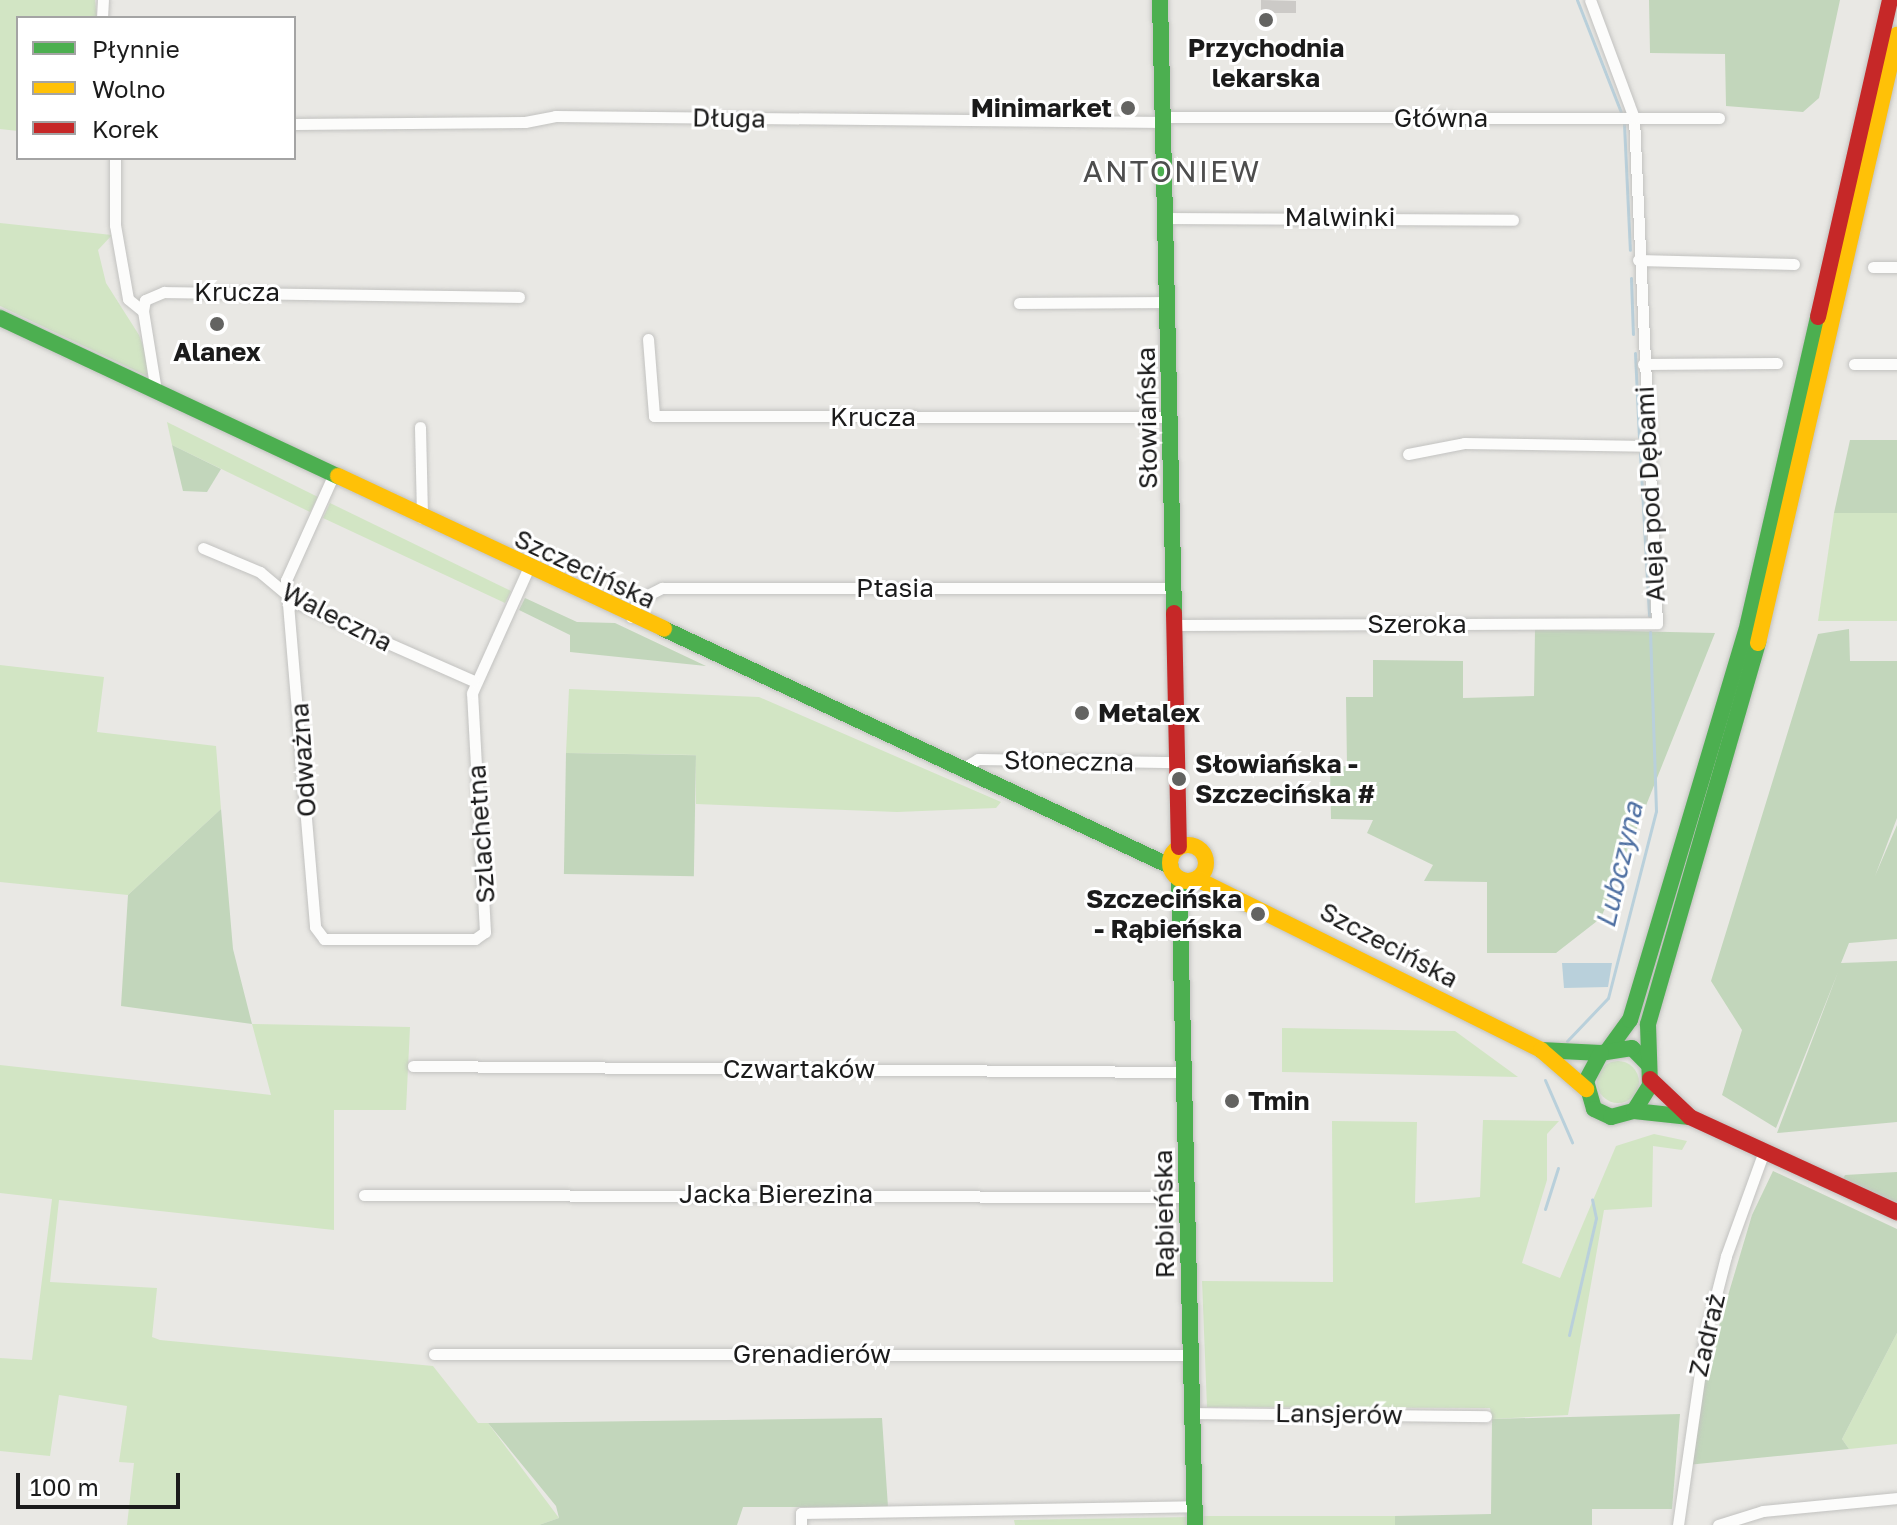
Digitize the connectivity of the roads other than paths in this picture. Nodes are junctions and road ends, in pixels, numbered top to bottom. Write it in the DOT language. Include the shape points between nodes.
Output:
graph roads {
  1 [pos="1160,0"];
  2 [pos="1590,0"];
  3 [pos="1890,0"];
  4 [pos="1897,35"];
  5 [pos="1634,118"];
  6 [pos="1719,118"];
  7 [pos="1164,120"];
  8 [pos="296,124"];
  9 [pos="115,160"];
  10 [pos="1167,218"];
  11 [pos="1513,220"];
  12 [pos="1638,260"];
  13 [pos="1794,264"];
  14 [pos="1873,267"];
  15 [pos="1897,267"];
  16 [pos="519,297"];
  17 [pos="1168,302"];
  18 [pos="1019,303"];
  19 [pos="143,311"];
  20 [pos="0,318"];
  21 [pos="648,339"];
  22 [pos="1777,363"];
  23 [pos="1643,364"];
  24 [pos="1854,364"];
  25 [pos="1897,364"];
  26 [pos="156,391"];
  27 [pos="1171,417"];
  28 [pos="420,427"];
  29 [pos="1647,446"];
  30 [pos="1408,454"];
  31 [pos="333,476"];
  32 [pos="422,518"];
  33 [pos="203,548"];
  34 [pos="528,569"];
  35 [pos="1175,588"];
  36 [pos="287,594"];
  37 [pos="631,617"];
  38 [pos="1657,623"];
  39 [pos="1176,625"];
  40 [pos="474,681"];
  41 [pos="1179,762"];
  42 [pos="962,769"];
  43 [pos="1187,864"];
  44 [pos="315,927"];
  45 [pos="1541,1050"];
  46 [pos="1605,1051"];
  47 [pos="413,1066"];
  48 [pos="1649,1071"];
  49 [pos="1185,1072"];
  50 [pos="1586,1089"];
  51 [pos="1634,1111"];
  52 [pos="1690,1117"];
  53 [pos="1764,1151"];
  54 [pos="364,1195"];
  55 [pos="1187,1197"];
  56 [pos="1897,1212"];
  57 [pos="434,1354"];
  58 [pos="1191,1355"];
  59 [pos="1192,1413"];
  60 [pos="1486,1416"];
  61 [pos="1897,1498"];
  62 [pos="1194,1506"];
  63 [pos="801,1519"];
  64 [pos="924,1519"];
  65 [pos="1195,1525"];
  66 [pos="1678,1525"];
  67 [pos="1718,1525"];
  1 -- 7 [label="main road, Słowiańska"];
  2 -- 5 [label="street, Aleja pod Dębami"];
  3 -- 46 [label="main road" via="1756,593 1630,1020"];
  4 -- 48 [label="main road" via="1784,550 1648,1024"];
  5 -- 6 [label="street, Główna"];
  5 -- 7 [label="street, Główna"];
  5 -- 12 [label="street, Aleja pod Dębami"];
  7 -- 8 [label="street, Długa" via="555,116 525,122"];
  7 -- 10 [label="main road, Słowiańska"];
  9 -- 19 [label="street" via="115,225 128,299"];
  10 -- 11 [label="street, Malwinki"];
  10 -- 17 [label="main road, Słowiańska"];
  12 -- 13 [label="street"];
  12 -- 23 [label="street, Aleja pod Dębami"];
  14 -- 15 [label="street"];
  16 -- 19 [label="street, Krucza" via="164,292 145,300"];
  17 -- 18 [label="street"];
  17 -- 27 [label="main road, Słowiańska"];
  19 -- 26 [label="street"];
  20 -- 26 [label="main road, Szczecińska"];
  21 -- 27 [label="street, Krucza" via="654,416"];
  22 -- 23 [label="street, Aleja pod Dębami"];
  23 -- 29 [label="street, Aleja pod Dębami"];
  24 -- 25 [label="street"];
  26 -- 31 [label="main road, Szczecińska"];
  27 -- 35 [label="main road, Słowiańska"];
  28 -- 32 [label="street"];
  29 -- 30 [label="street" via="1464,443"];
  29 -- 38 [label="street, Aleja pod Dębami"];
  31 -- 32 [label="main road, Szczecińska"];
  31 -- 36 [label="street" via="289,574"];
  32 -- 34 [label="main road, Szczecińska"];
  33 -- 36 [label="street, Waleczna" via="260,572"];
  34 -- 37 [label="main road, Szczecińska"];
  34 -- 40 [label="street, Szlachetna"];
  35 -- 37 [label="street, Ptasia" via="662,588 638,600"];
  35 -- 39 [label="main road, Słowiańska"];
  36 -- 40 [label="street, Waleczna"];
  36 -- 44 [label="street, Odważna"];
  37 -- 42 [label="main road, Szczecińska"];
  38 -- 39 [label="street, Szeroka"];
  39 -- 41 [label="main road, Słowiańska"];
  40 -- 44 [label="street, Szlachetna" via="487,924 482,937 333,940 324,939"];
  41 -- 42 [label="street, Słoneczna" via="978,759"];
  41 -- 43 [label="main road, Słowiańska"];
  42 -- 43 [label="main road, Szczecińska" via="1153,854"];
  43 -- 45 [label="main road, Szczecińska"];
  43 -- 49 [label="main road, Rąbieńska" via="1181,902"];
  45 -- 46 [label="main road, Szczecińska"];
  45 -- 50 [label="main road, Szczecińska"];
  46 -- 48 [label="main road" via="1632,1048"];
  46 -- 50 [label="main road"];
  47 -- 49 [label="street, Czwartaków"];
  48 -- 51 [label="main road"];
  48 -- 52 [label="main road"];
  49 -- 55 [label="main road, Rąbieńska"];
  50 -- 51 [label="main road" via="1604,1115"];
  51 -- 52 [label="main road"];
  52 -- 53 [label="main road"];
  53 -- 56 [label="main road"];
  53 -- 66 [label="street, Zadraż" via="1726,1256 1705,1338"];
  54 -- 55 [label="street, Jacka Bierezina"];
  55 -- 58 [label="main road, Rąbieńska"];
  57 -- 58 [label="street, Grenadierów"];
  58 -- 59 [label="main road, Rąbieńska"];
  59 -- 60 [label="street, Lansjerów"];
  59 -- 62 [label="main road, Rąbieńska"];
  61 -- 67 [label="street" via="1763,1511"];
  62 -- 64 [label="street"];
  62 -- 65 [label="main road, Rąbieńska"];
  63 -- 64 [label="street"];
}
